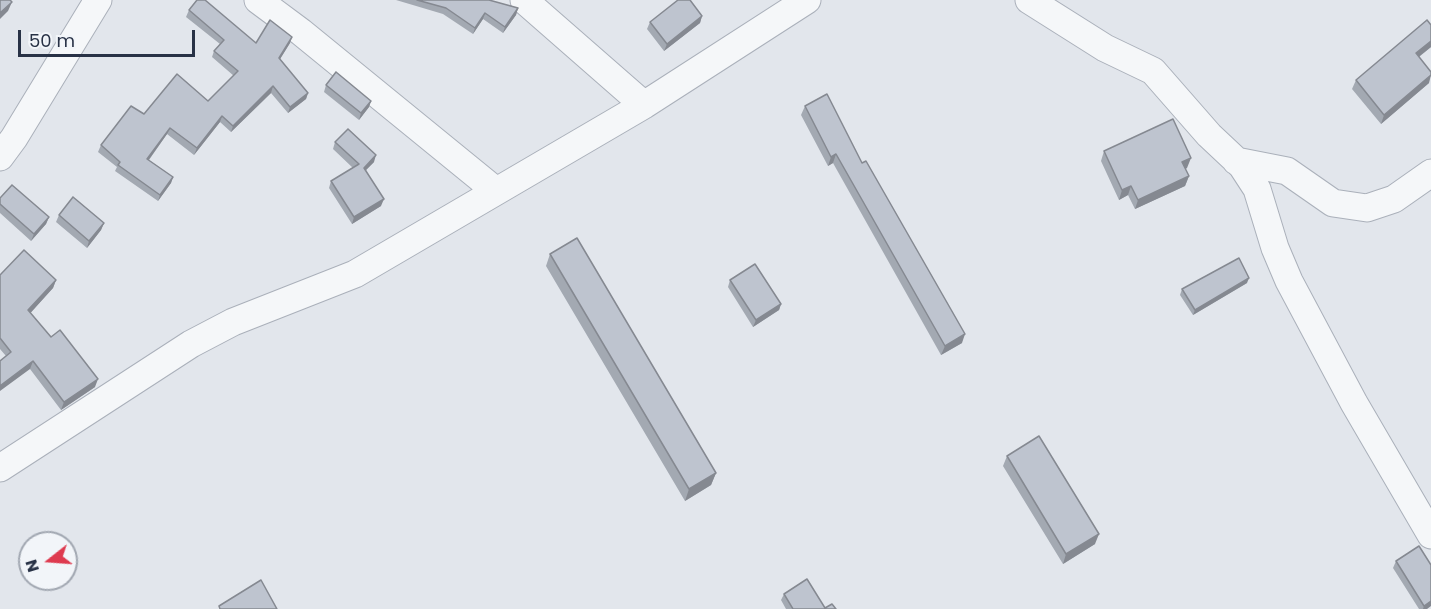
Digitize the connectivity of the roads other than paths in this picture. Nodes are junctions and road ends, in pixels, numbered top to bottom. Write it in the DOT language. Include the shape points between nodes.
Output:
graph roads {
  1 [pos="98,0"];
  2 [pos="258,0"];
  3 [pos="524,0"];
  4 [pos="807,0"];
  5 [pos="1029,0"];
  6 [pos="644,105"];
  7 [pos="0,157"];
  8 [pos="1236,161"];
  9 [pos="1431,173"];
  10 [pos="496,191"];
  11 [pos="0,468"];
  12 [pos="1431,535"];
  1 -- 7 [label="street"];
  2 -- 10 [label="street"];
  3 -- 6 [label="street"];
  4 -- 6 [label="street"];
  5 -- 8 [label="street" via="1105,48 1153,71"];
  6 -- 10 [label="street"];
  8 -- 9 [label="street" via="1287,171 1333,203 1367,208 1394,199"];
  8 -- 12 [label="street" via="1257,189 1289,281"];
  10 -- 11 [label="street" via="355,274 233,322 191,344"];
}
